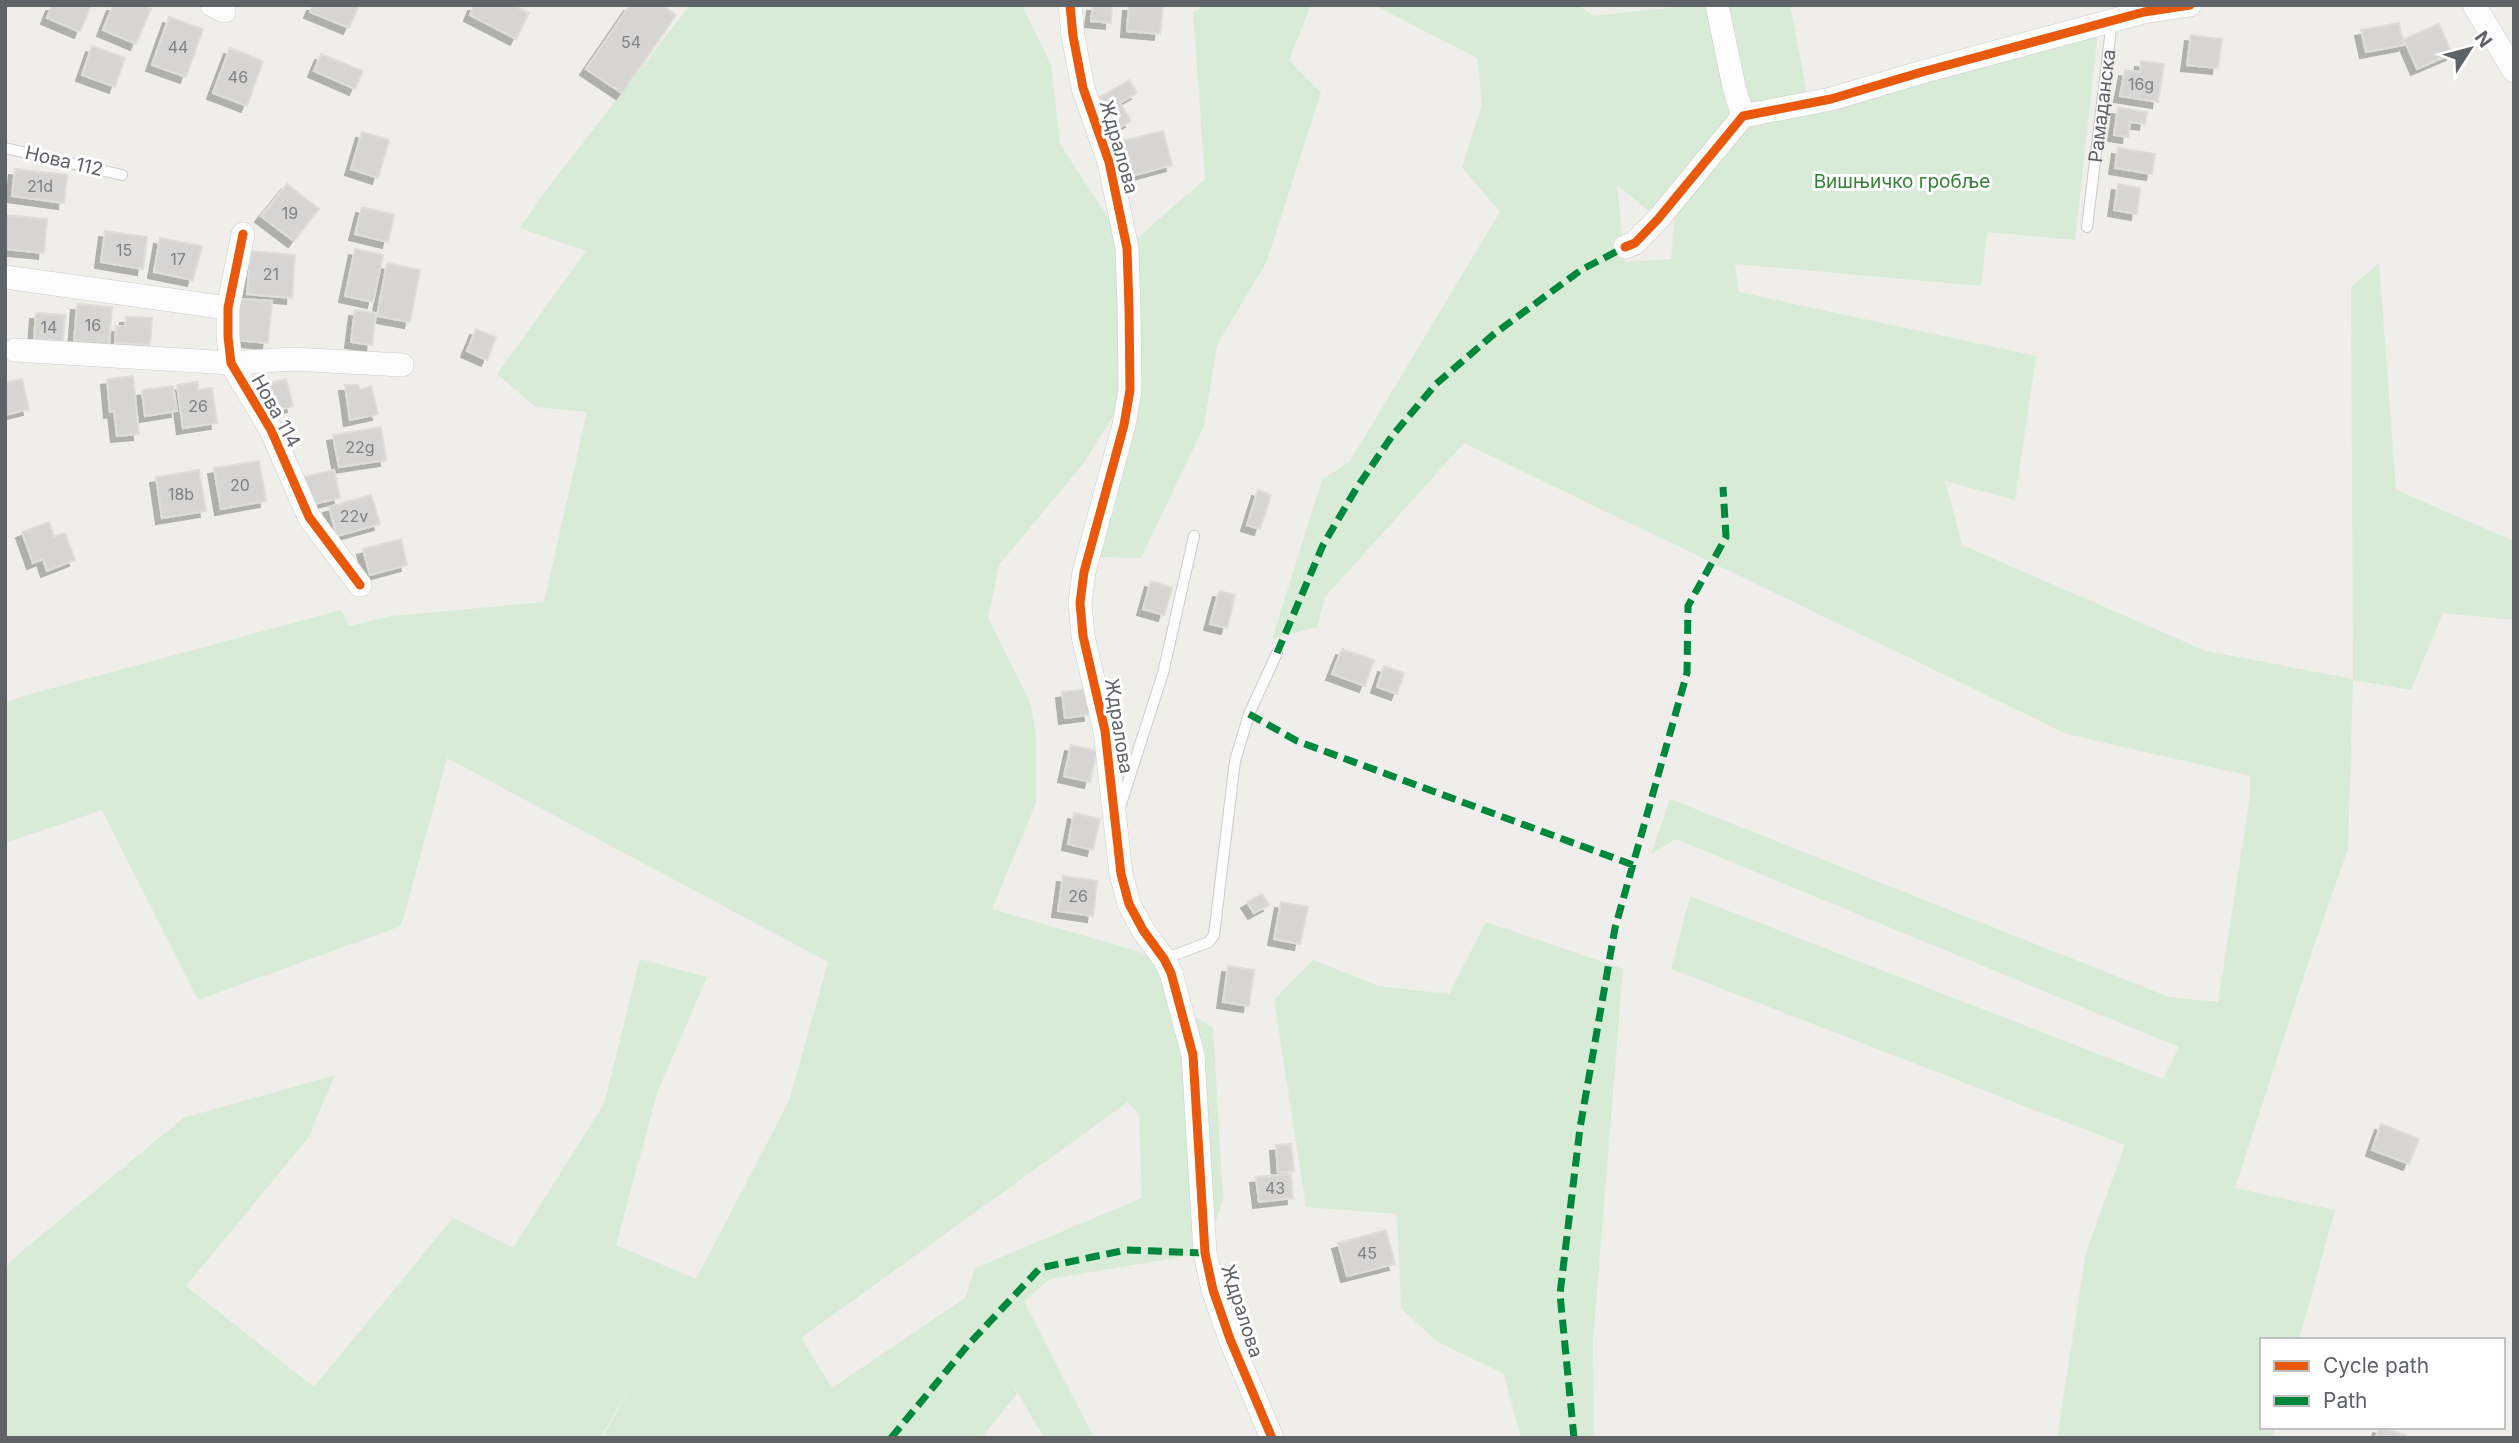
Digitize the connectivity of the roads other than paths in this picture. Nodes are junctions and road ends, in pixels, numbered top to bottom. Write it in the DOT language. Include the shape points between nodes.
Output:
graph roads {
  1 [pos="1070,5"];
  2 [pos="1717,5"];
  3 [pos="2190,5"];
  4 [pos="2481,8"];
  5 [pos="2112,21"];
  6 [pos="2514,71"];
  7 [pos="1742,116"];
  8 [pos="5,148"];
  9 [pos="122,174"];
  10 [pos="2087,227"];
  11 [pos="243,234"];
  12 [pos="1625,247"];
  13 [pos="5,276"];
  14 [pos="228,309"];
  15 [pos="15,350"];
  16 [pos="231,363"];
  17 [pos="402,365"];
  18 [pos="1194,536"];
  19 [pos="360,585"];
  20 [pos="1277,653"];
  21 [pos="1115,820"];
  22 [pos="1164,959"];
  23 [pos="1272,1438"];
  1 -- 21 [label="street, Ждралова" via="1083,88 1109,162 1127,247 1130,390 1080,603 1105,731"];
  2 -- 7 [label="street"];
  3 -- 5 [label="street, Рамаданска"];
  4 -- 6 [label="street"];
  5 -- 7 [label="street" via="1831,99"];
  5 -- 10 [label="lane, Рамаданска"];
  7 -- 12 [label="street" via="1658,219"];
  8 -- 9 [label="lane, Нова 112"];
  11 -- 14 [label="street, Нова 114"];
  13 -- 14 [label="street"];
  14 -- 16 [label="street, Нова 114"];
  15 -- 16 [label="street, Нова 114"];
  16 -- 17 [label="street, Нова 114" via="292,359"];
  16 -- 19 [label="street, Нова 114" via="271,430 309,517"];
  18 -- 21 [label="lane, Ждралова" via="1163,673"];
  20 -- 22 [label="lane" via="1249,714 1235,761 1214,935 1203,945"];
  21 -- 22 [label="street, Ждралова" via="1129,904"];
  22 -- 23 [label="street, Ждралова" via="1193,1055 1205,1253 1213,1290"];
}
